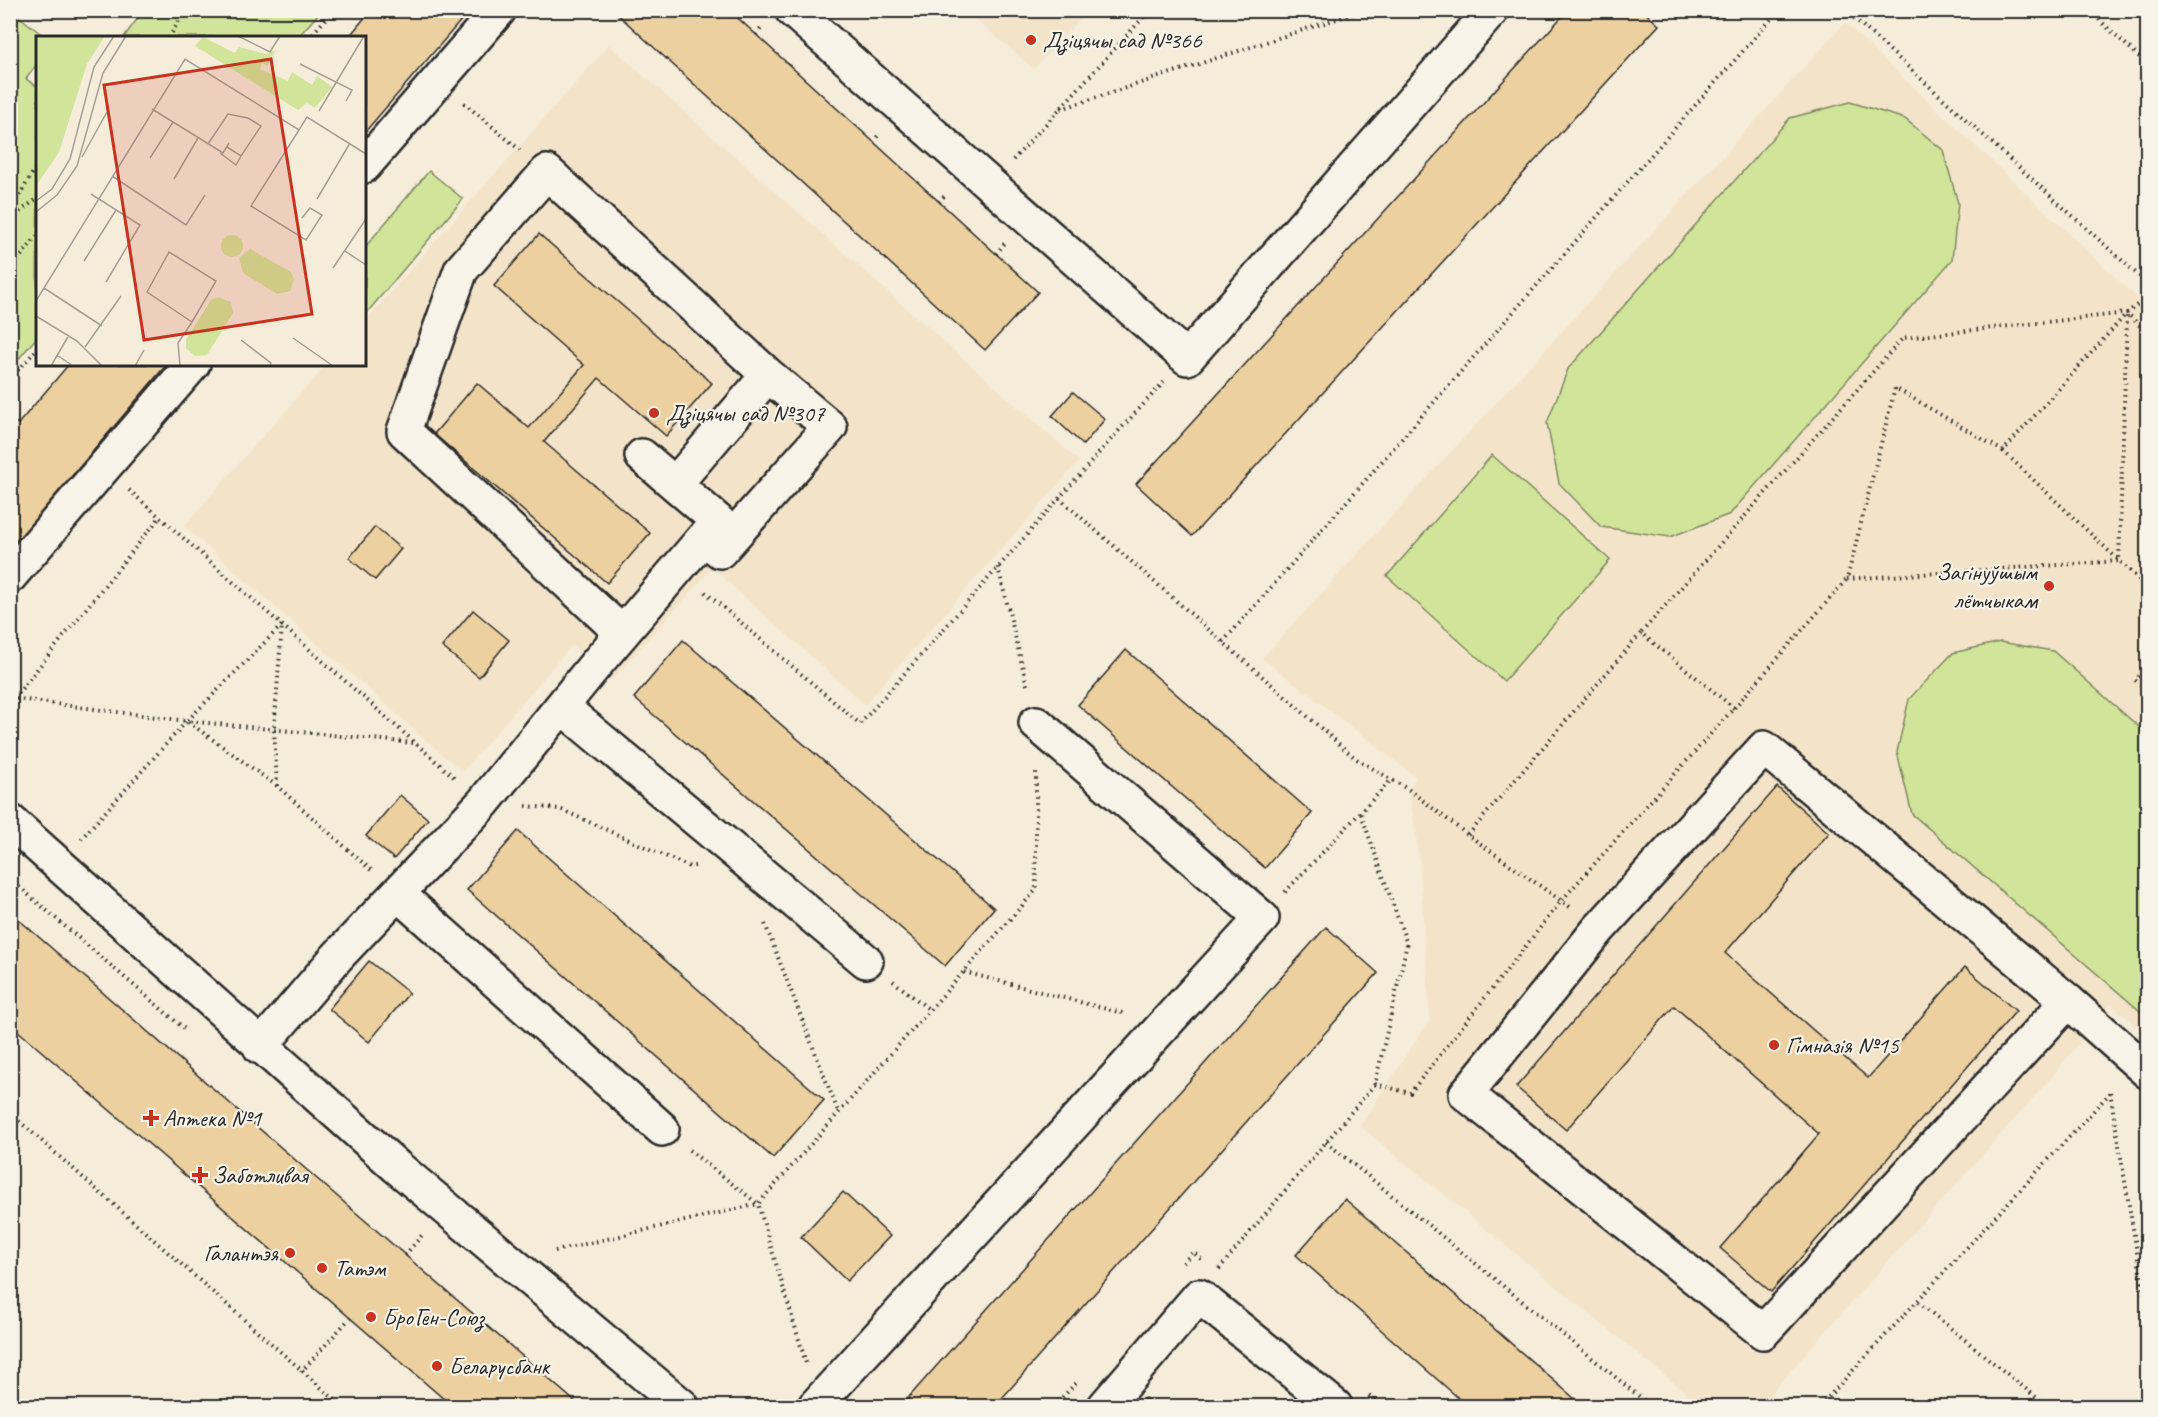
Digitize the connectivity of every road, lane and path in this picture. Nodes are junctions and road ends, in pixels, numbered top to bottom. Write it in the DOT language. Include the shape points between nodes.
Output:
graph roads {
  1 [pos="185,10"];
  2 [pos="333,10"];
  3 [pos="499,10"];
  4 [pos="1150,10"];
  5 [pos="1364,10"];
  6 [pos="1492,10"];
  7 [pos="1779,10"];
  8 [pos="1845,10"];
  9 [pos="2065,10"];
  10 [pos="2088,10"];
  11 [pos="2093,14"];
  12 [pos="806,15"];
  13 [pos="170,36"];
  14 [pos="311,36"];
  15 [pos="2148,65"];
  16 [pos="439,80"];
  17 [pos="1061,109"];
  18 [pos="366,164"];
  19 [pos="36,167"];
  20 [pos="547,172"];
  21 [pos="990,185"];
  22 [pos="36,200"];
  23 [pos="10,211"];
  24 [pos="10,219"];
  25 [pos="36,238"];
  26 [pos="10,270"];
  27 [pos="2148,284"];
  28 [pos="2148,288"];
  29 [pos="2127,313"];
  30 [pos="2148,334"];
  31 [pos="36,350"];
  32 [pos="1187,358"];
  33 [pos="191,366"];
  34 [pos="768,375"];
  35 [pos="10,378"];
  36 [pos="2003,451"];
  37 [pos="642,456"];
  38 [pos="675,484"];
  39 [pos="127,488"];
  40 [pos="1059,498"];
  41 [pos="160,517"];
  42 [pos="705,538"];
  43 [pos="2119,561"];
  44 [pos="998,567"];
  45 [pos="10,576"];
  46 [pos="1847,579"];
  47 [pos="2148,588"];
  48 [pos="703,589"];
  49 [pos="282,625"];
  50 [pos="622,633"];
  51 [pos="1641,633"];
  52 [pos="1223,642"];
  53 [pos="2148,668"];
  54 [pos="2148,691"];
  55 [pos="12,698"];
  56 [pos="563,708"];
  57 [pos="1734,708"];
  58 [pos="187,721"];
  59 [pos="1036,723"];
  60 [pos="274,730"];
  61 [pos="415,743"];
  62 [pos="1392,779"];
  63 [pos="277,786"];
  64 [pos="483,803"];
  65 [pos="1360,811"];
  66 [pos="10,821"];
  67 [pos="1468,835"];
  68 [pos="738,855"];
  69 [pos="58,864"];
  70 [pos="398,894"];
  71 [pos="1562,900"];
  72 [pos="1262,918"];
  73 [pos="763,919"];
  74 [pos="1599,930"];
  75 [pos="866,961"];
  76 [pos="964,972"];
  77 [pos="2068,1001"];
  78 [pos="930,1010"];
  79 [pos="1165,1024"];
  80 [pos="260,1047"];
  81 [pos="2148,1072"];
  82 [pos="2107,1081"];
  83 [pos="1375,1084"];
  84 [pos="2110,1093"];
  85 [pos="10,1113"];
  86 [pos="839,1114"];
  87 [pos="662,1129"];
  88 [pos="1326,1142"];
  89 [pos="758,1204"];
  90 [pos="423,1234"];
  91 [pos="405,1255"];
  92 [pos="511,1261"];
  93 [pos="1199,1296"];
  94 [pos="1918,1302"];
  95 [pos="350,1318"];
  96 [pos="2148,1318"];
  97 [pos="301,1372"];
  98 [pos="817,1405"];
  99 [pos="342,1407"];
  100 [pos="682,1407"];
  101 [pos="1105,1407"];
  102 [pos="1335,1407"];
  103 [pos="1651,1407"];
  104 [pos="1820,1407"];
  105 [pos="2047,1407"];
  1 -- 13 [label="path"];
  2 -- 14 [label="path"];
  3 -- 16 [label="lane"];
  4 -- 17 [label="path"];
  5 -- 17 [label="path"];
  6 -- 32 [label="lane"];
  7 -- 52 [label="path"];
  8 -- 27 [label="path"];
  9 -- 11 [label="path"];
  10 -- 11 [label="path"];
  11 -- 15 [label="path"];
  12 -- 21 [label="lane"];
  16 -- 18 [label="lane"];
  16 -- 20 [label="path"];
  17 -- 21 [label="path"];
  19 -- 23 [label="path"];
  20 -- 34 [label="lane"];
  20 -- 50 [label="lane" via="461,270 404,431"];
  21 -- 32 [label="lane"];
  22 -- 24 [label="path"];
  25 -- 26 [label="path"];
  28 -- 29 [label="path" via="2142,302"];
  29 -- 30 [label="path"];
  29 -- 36 [label="path"];
  29 -- 43 [label="path"];
  29 -- 51 [label="path" via="1903,338"];
  31 -- 35 [label="path"];
  32 -- 40 [label="path"];
  33 -- 45 [label="lane"];
  34 -- 38 [label="lane"];
  34 -- 42 [label="lane" via="830,428 720,551"];
  36 -- 43 [label="path"];
  36 -- 46 [label="path" via="1895,387"];
  37 -- 38 [label="lane"];
  38 -- 42 [label="lane" via="718,521"];
  39 -- 41 [label="path"];
  40 -- 44 [label="path"];
  40 -- 52 [label="path"];
  41 -- 49 [label="path"];
  41 -- 55 [label="path"];
  42 -- 50 [label="lane"];
  43 -- 46 [label="path"];
  43 -- 47 [label="path"];
  44 -- 48 [label="path" via="860,724"];
  44 -- 59 [label="path"];
  46 -- 57 [label="path"];
  49 -- 58 [label="path"];
  49 -- 60 [label="path"];
  49 -- 61 [label="path"];
  50 -- 56 [label="lane"];
  51 -- 57 [label="path"];
  51 -- 67 [label="path"];
  52 -- 62 [label="path" via="1355,758"];
  53 -- 54 [label="path" via="2136,680"];
  55 -- 58 [label="path"];
  56 -- 64 [label="lane"];
  56 -- 68 [label="lane"];
  57 -- 71 [label="path"];
  58 -- 60 [label="path"];
  58 -- 63 [label="path"];
  58 -- 69 [label="path"];
  59 -- 72 [label="lane"];
  59 -- 76 [label="path" via="1036,890"];
  60 -- 61 [label="path"];
  60 -- 63 [label="path"];
  61 -- 64 [label="path"];
  62 -- 65 [label="path"];
  62 -- 67 [label="path"];
  63 -- 70 [label="path"];
  64 -- 68 [label="path" via="560,809 690,867"];
  64 -- 70 [label="lane"];
  65 -- 72 [label="path"];
  65 -- 83 [label="path" via="1407,944"];
  66 -- 69 [label="lane"];
  67 -- 71 [label="path"];
  68 -- 75 [label="lane"];
  69 -- 80 [label="lane"];
  70 -- 80 [label="lane" via="337,957"];
  70 -- 87 [label="lane"];
  71 -- 74 [label="path"];
  71 -- 83 [label="path" via="1410,1093"];
  72 -- 79 [label="lane"];
  73 -- 86 [label="path"];
  74 -- 77 [label="lane" via="1764,748"];
  74 -- 77 [label="lane" via="1466,1094 1763,1332"];
  75 -- 78 [label="path"];
  76 -- 78 [label="path"];
  76 -- 79 [label="path"];
  77 -- 81 [label="lane"];
  78 -- 86 [label="path"];
  79 -- 98 [label="lane"];
  80 -- 92 [label="lane"];
  82 -- 84 [label="path"];
  83 -- 88 [label="path"];
  84 -- 94 [label="path"];
  84 -- 96 [label="path"];
  85 -- 97 [label="path"];
  86 -- 89 [label="path"];
  87 -- 89 [label="path"];
  88 -- 93 [label="path"];
  88 -- 103 [label="path"];
  89 -- 92 [label="path"];
  89 -- 98 [label="path"];
  90 -- 91 [label="path"];
  92 -- 100 [label="lane"];
  93 -- 101 [label="lane"];
  93 -- 102 [label="lane"];
  94 -- 104 [label="path"];
  94 -- 105 [label="path"];
  95 -- 97 [label="path"];
  97 -- 99 [label="path"];
}
